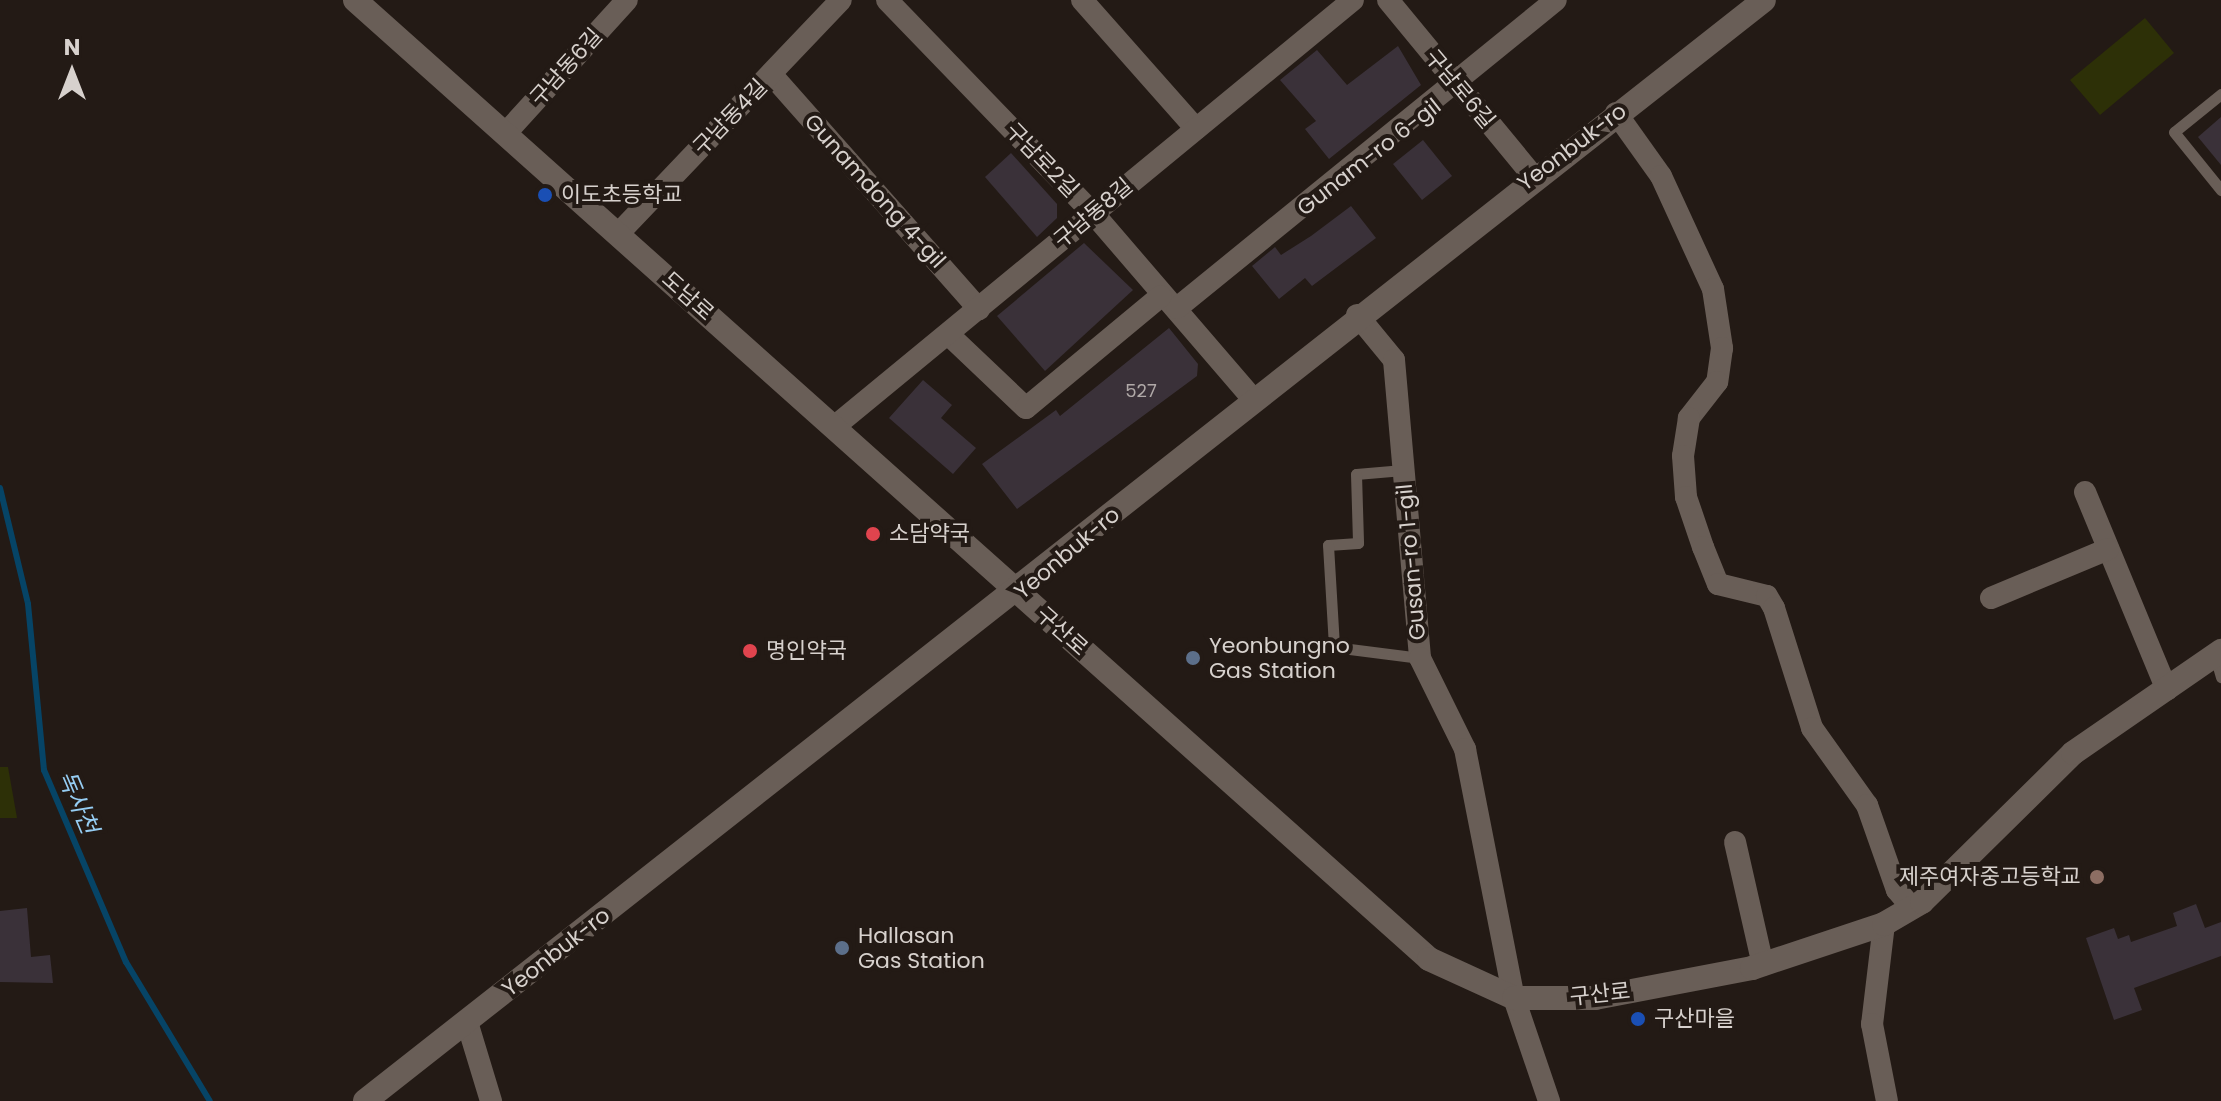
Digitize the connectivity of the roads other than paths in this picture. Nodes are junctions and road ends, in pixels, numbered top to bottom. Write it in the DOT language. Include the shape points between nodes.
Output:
graph roads {
  1 [pos="355,0"];
  2 [pos="841,0"];
  3 [pos="887,0"];
  4 [pos="1082,0"];
  5 [pos="1353,0"];
  6 [pos="1388,0"];
  7 [pos="1556,0"];
  8 [pos="1764,0"];
  9 [pos="613,5"];
  10 [pos="771,74"];
  11 [pos="1457,87"];
  12 [pos="2221,94"];
  13 [pos="1616,113"];
  14 [pos="1196,129"];
  15 [pos="505,134"];
  16 [pos="1533,176"];
  17 [pos="2221,190"];
  18 [pos="1093,213"];
  19 [pos="618,234"];
  20 [pos="1169,302"];
  21 [pos="979,309"];
  22 [pos="1357,315"];
  23 [pos="949,335"];
  24 [pos="1252,398"];
  25 [pos="834,427"];
  26 [pos="1403,470"];
  27 [pos="2085,492"];
  28 [pos="2108,549"];
  29 [pos="1020,593"];
  30 [pos="1991,598"];
  31 [pos="1420,658"];
  32 [pos="2219,661"];
  33 [pos="2167,690"];
  34 [pos="1735,842"];
  35 [pos="1912,908"];
  36 [pos="1884,924"];
  37 [pos="1763,965"];
  38 [pos="1514,998"];
  39 [pos="467,1022"];
  40 [pos="365,1101"];
  41 [pos="491,1101"];
  42 [pos="1549,1101"];
  43 [pos="1887,1101"];
  1 -- 15 [label="main road, 도남로"];
  2 -- 10 [label="street, 구남동4길"];
  3 -- 18 [label="street, 구남로2길"];
  4 -- 14 [label="street"];
  5 -- 14 [label="street, 구남동8길"];
  6 -- 11 [label="street, 구남로6길"];
  7 -- 11 [label="street, Gunam-ro 6-gil"];
  8 -- 13 [label="main road, Yeonbuk-ro"];
  9 -- 15 [label="street, 구남동6길"];
  10 -- 19 [label="street, 구남동4길"];
  10 -- 21 [label="street, Gunamdong 4-gil"];
  11 -- 16 [label="street, 구남로6길"];
  11 -- 20 [label="street, Gunam-ro 6-gil"];
  12 -- 17 [label="lane" via="2174,132"];
  13 -- 16 [label="main road, Yeonbuk-ro"];
  13 -- 35 [label="street" via="1661,176 1713,289 1722,348 1717,382 1689,418 1683,456 1686,497 1703,547 1718,584 1767,596 1774,608 1812,728 1867,805 1897,890"];
  14 -- 18 [label="street, 구남동8길"];
  15 -- 19 [label="main road, 도남로"];
  16 -- 22 [label="main road, Yeonbuk-ro"];
  18 -- 20 [label="street, 구남로2길"];
  18 -- 21 [label="street, 구남동8길"];
  19 -- 25 [label="main road, 도남로"];
  20 -- 23 [label="street, Gunam-ro 6-gil" via="1026,408"];
  20 -- 24 [label="street, 구남로2길"];
  21 -- 23 [label="street, 구남동8길"];
  22 -- 24 [label="main road, Yeonbuk-ro"];
  22 -- 26 [label="street, Gusan-ro 1-gil" via="1394,360"];
  23 -- 25 [label="street, 구남동8길"];
  24 -- 29 [label="main road, Yeonbuk-ro"];
  25 -- 29 [label="main road, 도남로"];
  26 -- 31 [label="street, Gusan-ro 1-gil"];
  26 -- 31 [label="lane" via="1356,474 1358,543 1328,545 1334,647"];
  27 -- 28 [label="street"];
  28 -- 30 [label="street"];
  28 -- 33 [label="street"];
  29 -- 38 [label="main road, 구산로" via="1429,959"];
  29 -- 39 [label="main road, Yeonbuk-ro"];
  31 -- 38 [label="street, Gusan-ro 1-gil" via="1465,749"];
  32 -- 33 [label="main road, 구산로"];
  33 -- 35 [label="main road, 구산로" via="2073,753"];
  34 -- 37 [label="street"];
  35 -- 36 [label="main road, 구산로"];
  36 -- 37 [label="main road, 구산로"];
  36 -- 43 [label="street" via="1872,1024"];
  37 -- 38 [label="main road, 구산로" via="1595,998"];
  38 -- 42 [label="street, Gusan-ro 1-gil"];
  39 -- 40 [label="main road, Yeonbuk-ro"];
  39 -- 41 [label="street"];
}
